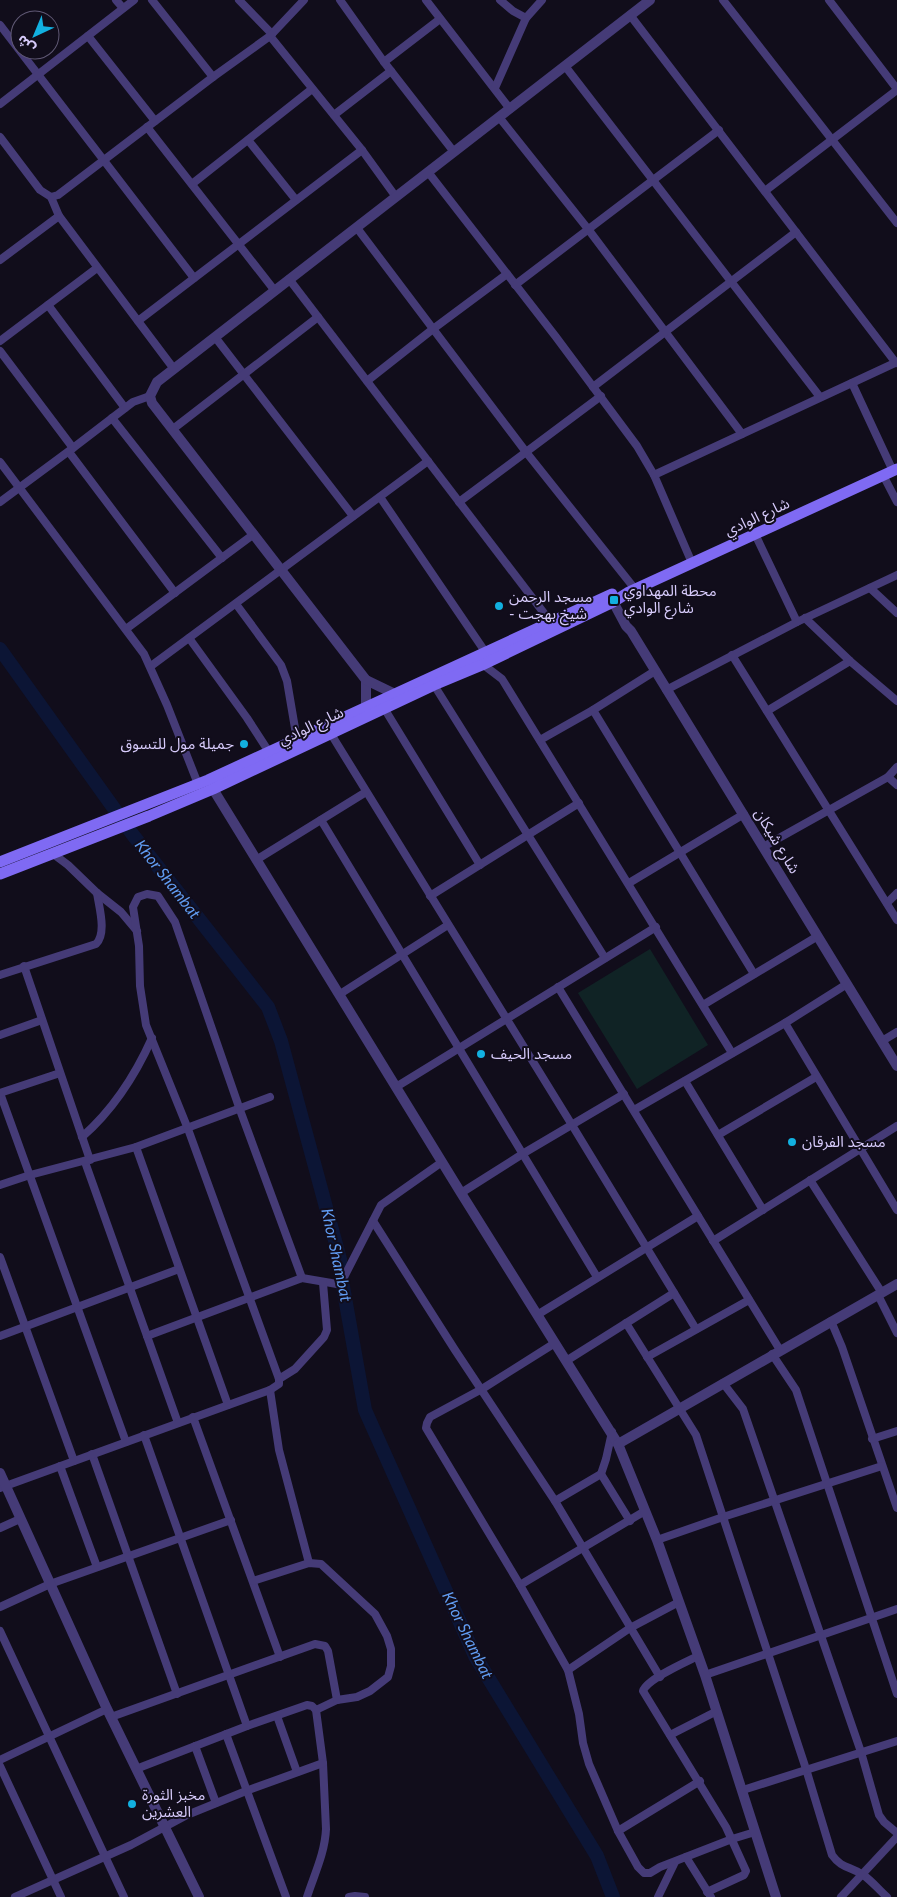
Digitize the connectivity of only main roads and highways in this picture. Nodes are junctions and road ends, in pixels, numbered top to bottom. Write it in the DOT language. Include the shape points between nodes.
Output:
graph roads {
  1 [pos="891,472"];
  2 [pos="614,597"];
  3 [pos="482,658"];
  4 [pos="146,811"];
  5 [pos="106,827"];
  6 [pos="0,862"];
  7 [pos="0,874"];
  1 -- 2 [label="main road, شارع الوادي"];
  2 -- 3 [label="main road, شارع الوادي"];
  2 -- 3 [label="main road, شارع الوادي" via="550,621"];
  3 -- 4 [label="main road, شارع الوادي" via="395,694"];
  3 -- 4 [label="main road, شارع الوادي" via="434,685 213,789"];
  4 -- 5 [label="main road, شارع الوادي"];
  5 -- 6 [label="main road, شارع الوادي"];
  5 -- 7 [label="main road, شارع الوادي" via="52,854"];
}
